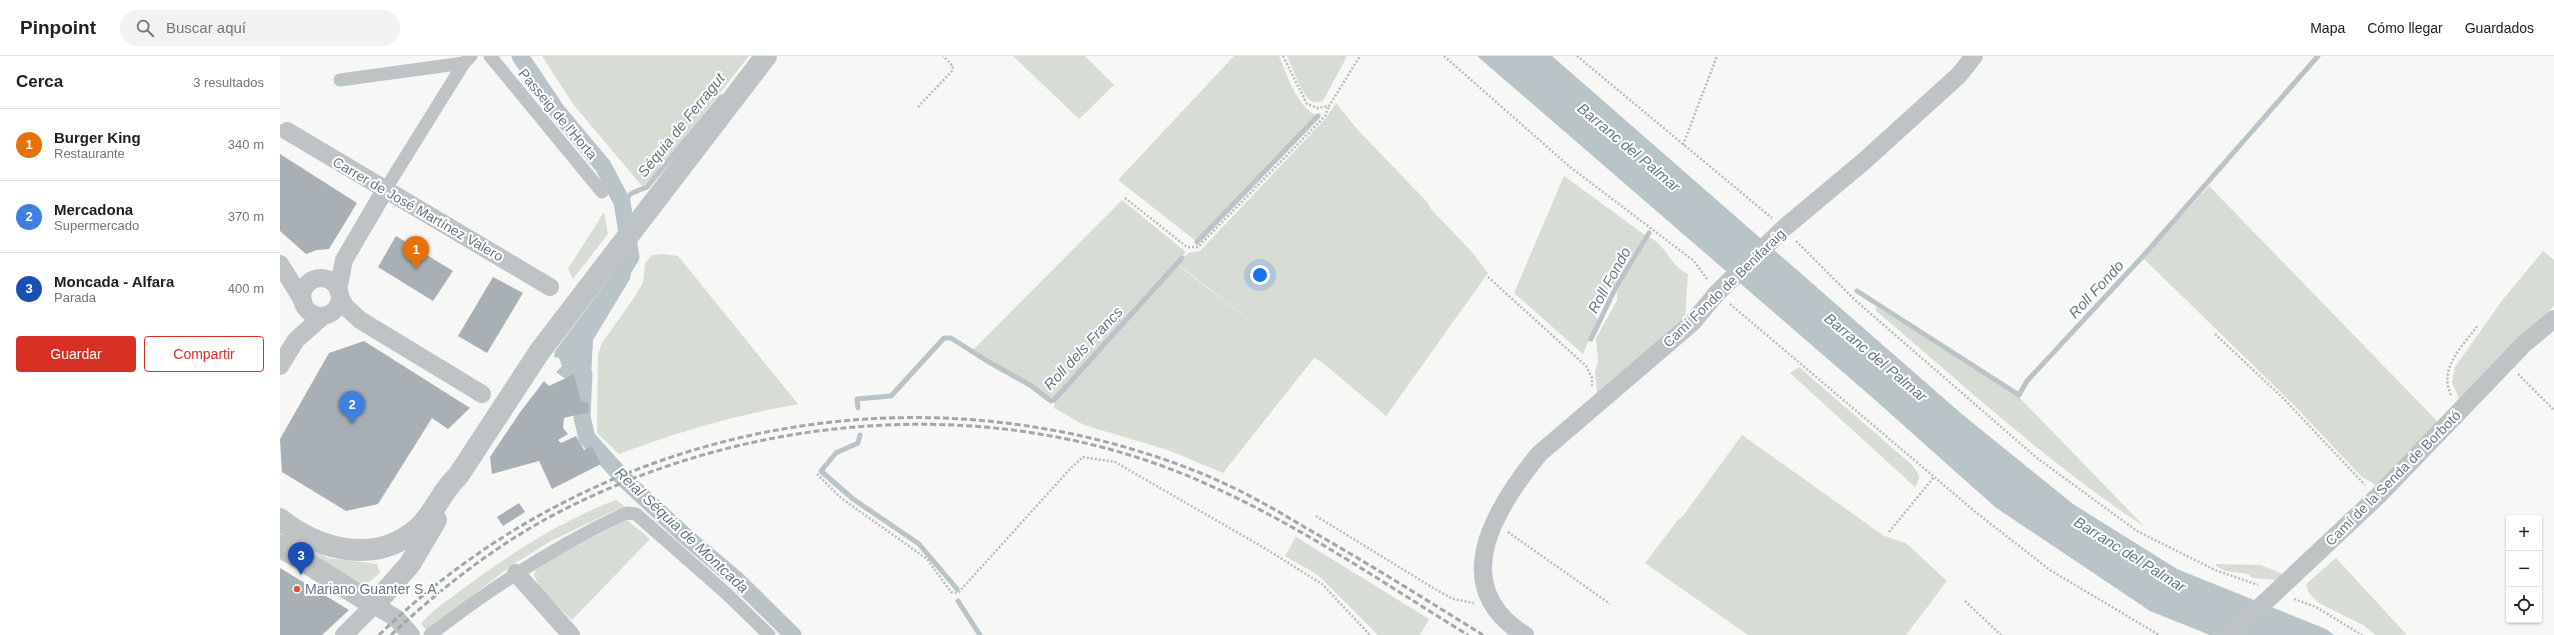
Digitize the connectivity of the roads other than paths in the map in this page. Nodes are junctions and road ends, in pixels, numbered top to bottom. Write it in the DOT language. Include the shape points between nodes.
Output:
graph roads {
  1 [pos="490,56"];
  2 [pos="766,56"];
  3 [pos="1974,56"];
  4 [pos="467,60"];
  5 [pos="340,80"];
  6 [pos="287,131"];
  7 [pos="385,190"];
  8 [pos="602,192"];
  9 [pos="344,260"];
  10 [pos="281,265"];
  11 [pos="318,279"];
  12 [pos="550,287"];
  13 [pos="339,293"];
  14 [pos="303,304"];
  15 [pos="326,315"];
  16 [pos="2554,319"];
  17 [pos="360,320"];
  18 [pos="296,340"];
  19 [pos="280,366"];
  20 [pos="482,394"];
  21 [pos="458,476"];
  22 [pos="280,519"];
  23 [pos="280,546"];
  24 [pos="376,548"];
  25 [pos="516,573"];
  26 [pos="392,586"];
  27 [pos="374,606"];
  28 [pos="396,618"];
  29 [pos="344,635"];
  30 [pos="411,635"];
  31 [pos="430,635"];
  32 [pos="571,635"];
  33 [pos="769,635"];
  34 [pos="1525,635"];
  35 [pos="2230,635"];
  1 -- 8 [label="street, Passeig de l'Horta"];
  2 -- 21 [label="street" via="520,378"];
  3 -- 34 [label="street, Camí Fondo de Benifaraig" via="1959,75 1784,228 1717,293 1692,324 1539,454 1522,475 1494,522 1484,546 1482,568 1498,612"];
  4 -- 5 [label="street"];
  4 -- 7 [label="street"];
  6 -- 7 [label="street, Carrer de José Martínez Valero"];
  7 -- 9 [label="street"];
  7 -- 12 [label="street, Carrer de José Martínez Valero"];
  9 -- 11 [label="street"];
  9 -- 13 [label="street"];
  10 -- 11 [label="street" via="306,277"];
  10 -- 14 [label="street"];
  11 -- 13 [label="street" via="332,282"];
  11 -- 14 [label="street" via="310,282 303,290"];
  13 -- 15 [label="street" via="337,307"];
  13 -- 17 [label="street" via="345,306"];
  14 -- 15 [label="street" via="312,314"];
  14 -- 18 [label="street"];
  15 -- 17 [label="street"];
  15 -- 18 [label="street"];
  16 -- 35 [label="street, Camí de la Senda de Borbotó" via="2506,363 2379,495"];
  17 -- 20 [label="street"];
  18 -- 19 [label="street"];
  21 -- 24 [label="street" via="448,485 418,529 396,542"];
  21 -- 26 [label="street" via="455,490 410,564"];
  22 -- 24 [label="street" via="313,540 332,548"];
  23 -- 27 [label="street"];
  24 -- 26 [label="street" via="386,550 394,562 396,572"];
  25 -- 31 [label="street"];
  25 -- 32 [label="street"];
  25 -- 33 [label="street" via="558,547 626,513 636,514 727,594"];
  26 -- 27 [label="street"];
  26 -- 28 [label="street"];
  27 -- 28 [label="street"];
  27 -- 29 [label="street"];
  28 -- 30 [label="street"];
}
